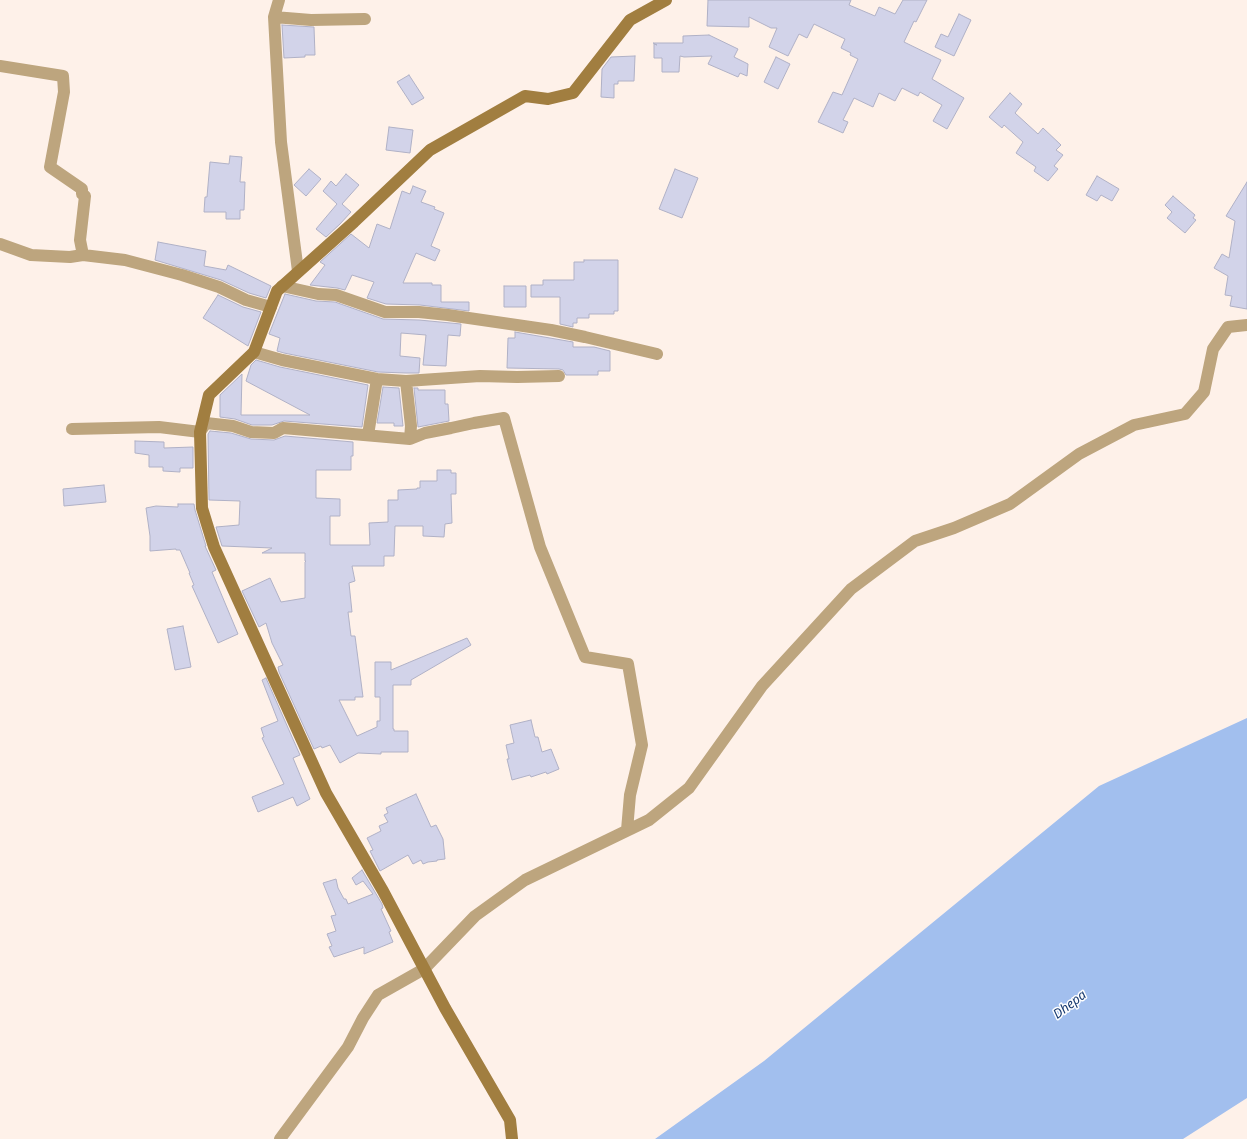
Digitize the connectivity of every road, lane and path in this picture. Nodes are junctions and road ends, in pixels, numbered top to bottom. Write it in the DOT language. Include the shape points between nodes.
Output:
graph roads {
  1 [pos="280,0"];
  2 [pos="666,0"];
  3 [pos="274,17"];
  4 [pos="365,20"];
  5 [pos="0,66"];
  6 [pos="0,244"];
  7 [pos="83,255"];
  8 [pos="298,271"];
  9 [pos="282,286"];
  10 [pos="271,307"];
  11 [pos="1247,325"];
  12 [pos="254,352"];
  13 [pos="656,354"];
  14 [pos="559,376"];
  15 [pos="377,379"];
  16 [pos="406,381"];
  17 [pos="72,429"];
  18 [pos="200,432"];
  19 [pos="368,435"];
  20 [pos="410,438"];
  21 [pos="627,830"];
  22 [pos="424,969"];
  23 [pos="280,1139"];
  24 [pos="512,1139"];
  1 -- 3 [label="street"];
  2 -- 8 [label="street" via="630,20 573,93 548,99 525,96 430,150"];
  3 -- 4 [label="street"];
  3 -- 8 [label="street" via="281,142"];
  5 -- 7 [label="street" via="63,76 64,92 50,167 82,189 85,196 80,240"];
  6 -- 7 [label="street" via="31,255"];
  7 -- 10 [label="street" via="126,260 182,275"];
  8 -- 9 [label="street"];
  9 -- 10 [label="street" via="277,290"];
  9 -- 13 [label="street" via="336,295 385,312 448,315 551,330"];
  10 -- 12 [label="street"];
  11 -- 21 [label="street" via="1228,327 1224,332 1213,349 1204,392 1185,414 1127,428 1079,454 1010,504 954,528 915,541 851,589 762,686 689,788 649,820"];
  12 -- 15 [label="street"];
  12 -- 18 [label="street" via="209,396"];
  14 -- 16 [label="street" via="480,376"];
  15 -- 16 [label="street"];
  15 -- 19 [label="street"];
  16 -- 20 [label="street"];
  17 -- 18 [label="street" via="159,427"];
  18 -- 19 [label="street" via="206,423 234,426 251,432 274,433 284,428"];
  18 -- 22 [label="street" via="202,508 214,547 326,793 383,891"];
  19 -- 20 [label="street"];
  20 -- 21 [label="street" via="474,422 504,418 540,547 585,658 628,664 642,745 630,795"];
  21 -- 22 [label="street" via="525,880 475,916"];
  22 -- 23 [label="street" via="378,995 348,1047"];
  22 -- 24 [label="street" via="510,1120"];
}
